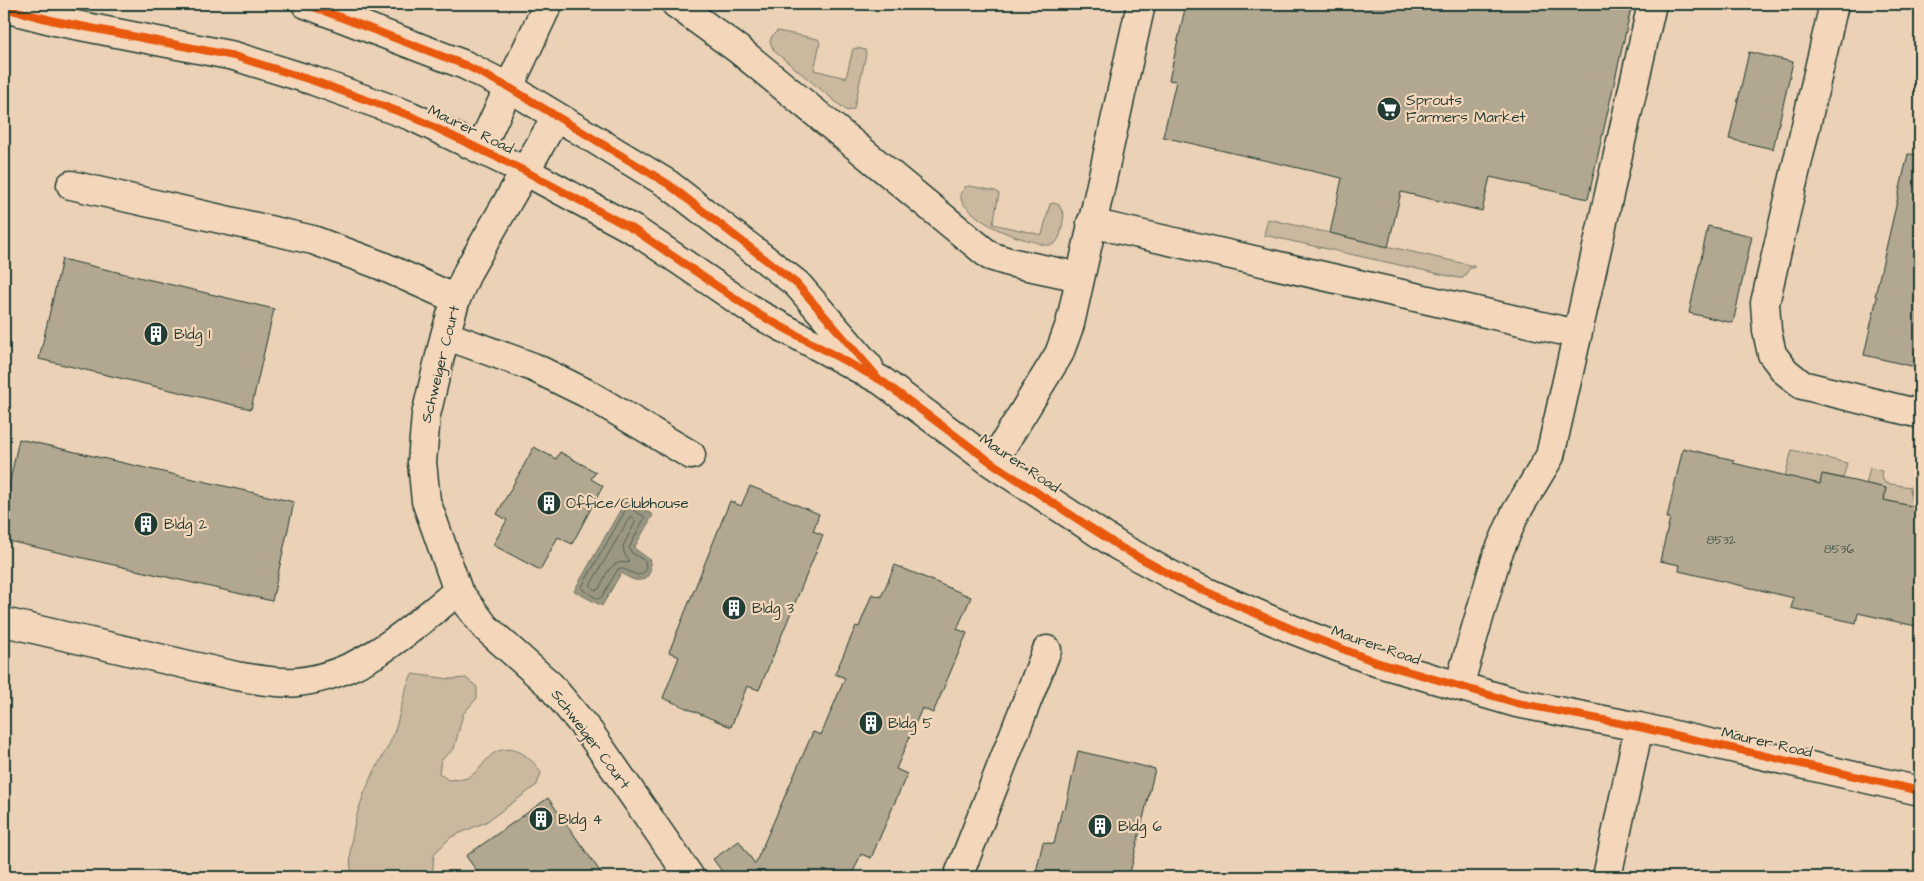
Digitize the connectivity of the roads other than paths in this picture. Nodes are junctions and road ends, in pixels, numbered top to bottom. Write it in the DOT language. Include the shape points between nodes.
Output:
graph roads {
  1 [pos="306,4"];
  2 [pos="548,4"];
  3 [pos="676,4"];
  4 [pos="1140,4"];
  5 [pos="1652,4"];
  6 [pos="1834,4"];
  7 [pos="4,8"];
  8 [pos="510,88"];
  9 [pos="556,117"];
  10 [pos="480,149"];
  11 [pos="525,170"];
  12 [pos="71,185"];
  13 [pos="1092,223"];
  14 [pos="1080,277"];
  15 [pos="456,299"];
  16 [pos="1577,334"];
  17 [pos="445,335"];
  18 [pos="882,381"];
  19 [pos="1920,414"];
  20 [pos="691,455"];
  21 [pos="992,463"];
  22 [pos="458,591"];
  23 [pos="4,622"];
  24 [pos="1047,650"];
  25 [pos="1459,686"];
  26 [pos="1639,727"];
  27 [pos="1920,791"];
  28 [pos="690,877"];
  29 [pos="958,877"];
  30 [pos="1607,877"];
  1 -- 8 [label="street, Maurer Road" via="465,64"];
  2 -- 8 [label="street"];
  3 -- 14 [label="street" via="739,50 990,256"];
  4 -- 13 [label="street"];
  5 -- 16 [label="street"];
  6 -- 19 [label="street" via="1764,303 1767,331 1772,354 1802,385"];
  7 -- 10 [label="street, Maurer Road" via="234,56 411,116"];
  8 -- 9 [label="street, Maurer Road"];
  8 -- 10 [label="street"];
  9 -- 11 [label="street, Schweiger Court"];
  9 -- 18 [label="street, Maurer Road" via="668,184 797,284"];
  10 -- 11 [label="street, Maurer Road"];
  11 -- 15 [label="street, Schweiger Court" via="468,271"];
  11 -- 18 [label="street, Maurer Road" via="636,231 758,314"];
  12 -- 15 [label="street" via="313,240"];
  13 -- 14 [label="street"];
  13 -- 16 [label="street"];
  14 -- 21 [label="street" via="1070,324 1059,354"];
  15 -- 17 [label="street, Schweiger Court"];
  16 -- 25 [label="street" via="1550,456 1516,514 1497,556"];
  17 -- 20 [label="street" via="533,367 588,394"];
  17 -- 22 [label="street, Schweiger Court" via="426,415 422,462 426,501"];
  18 -- 21 [label="street, Maurer Road"];
  21 -- 25 [label="street, Maurer Road" via="1120,547 1184,582 1376,662"];
  22 -- 23 [label="street" via="384,648 352,667 325,677 296,682 236,676"];
  22 -- 28 [label="street, Schweiger Court" via="484,627 550,685 590,733"];
  24 -- 29 [label="street"];
  25 -- 26 [label="street, Maurer Road" via="1517,703"];
  26 -- 27 [label="street, Maurer Road"];
  26 -- 30 [label="street"];
}
